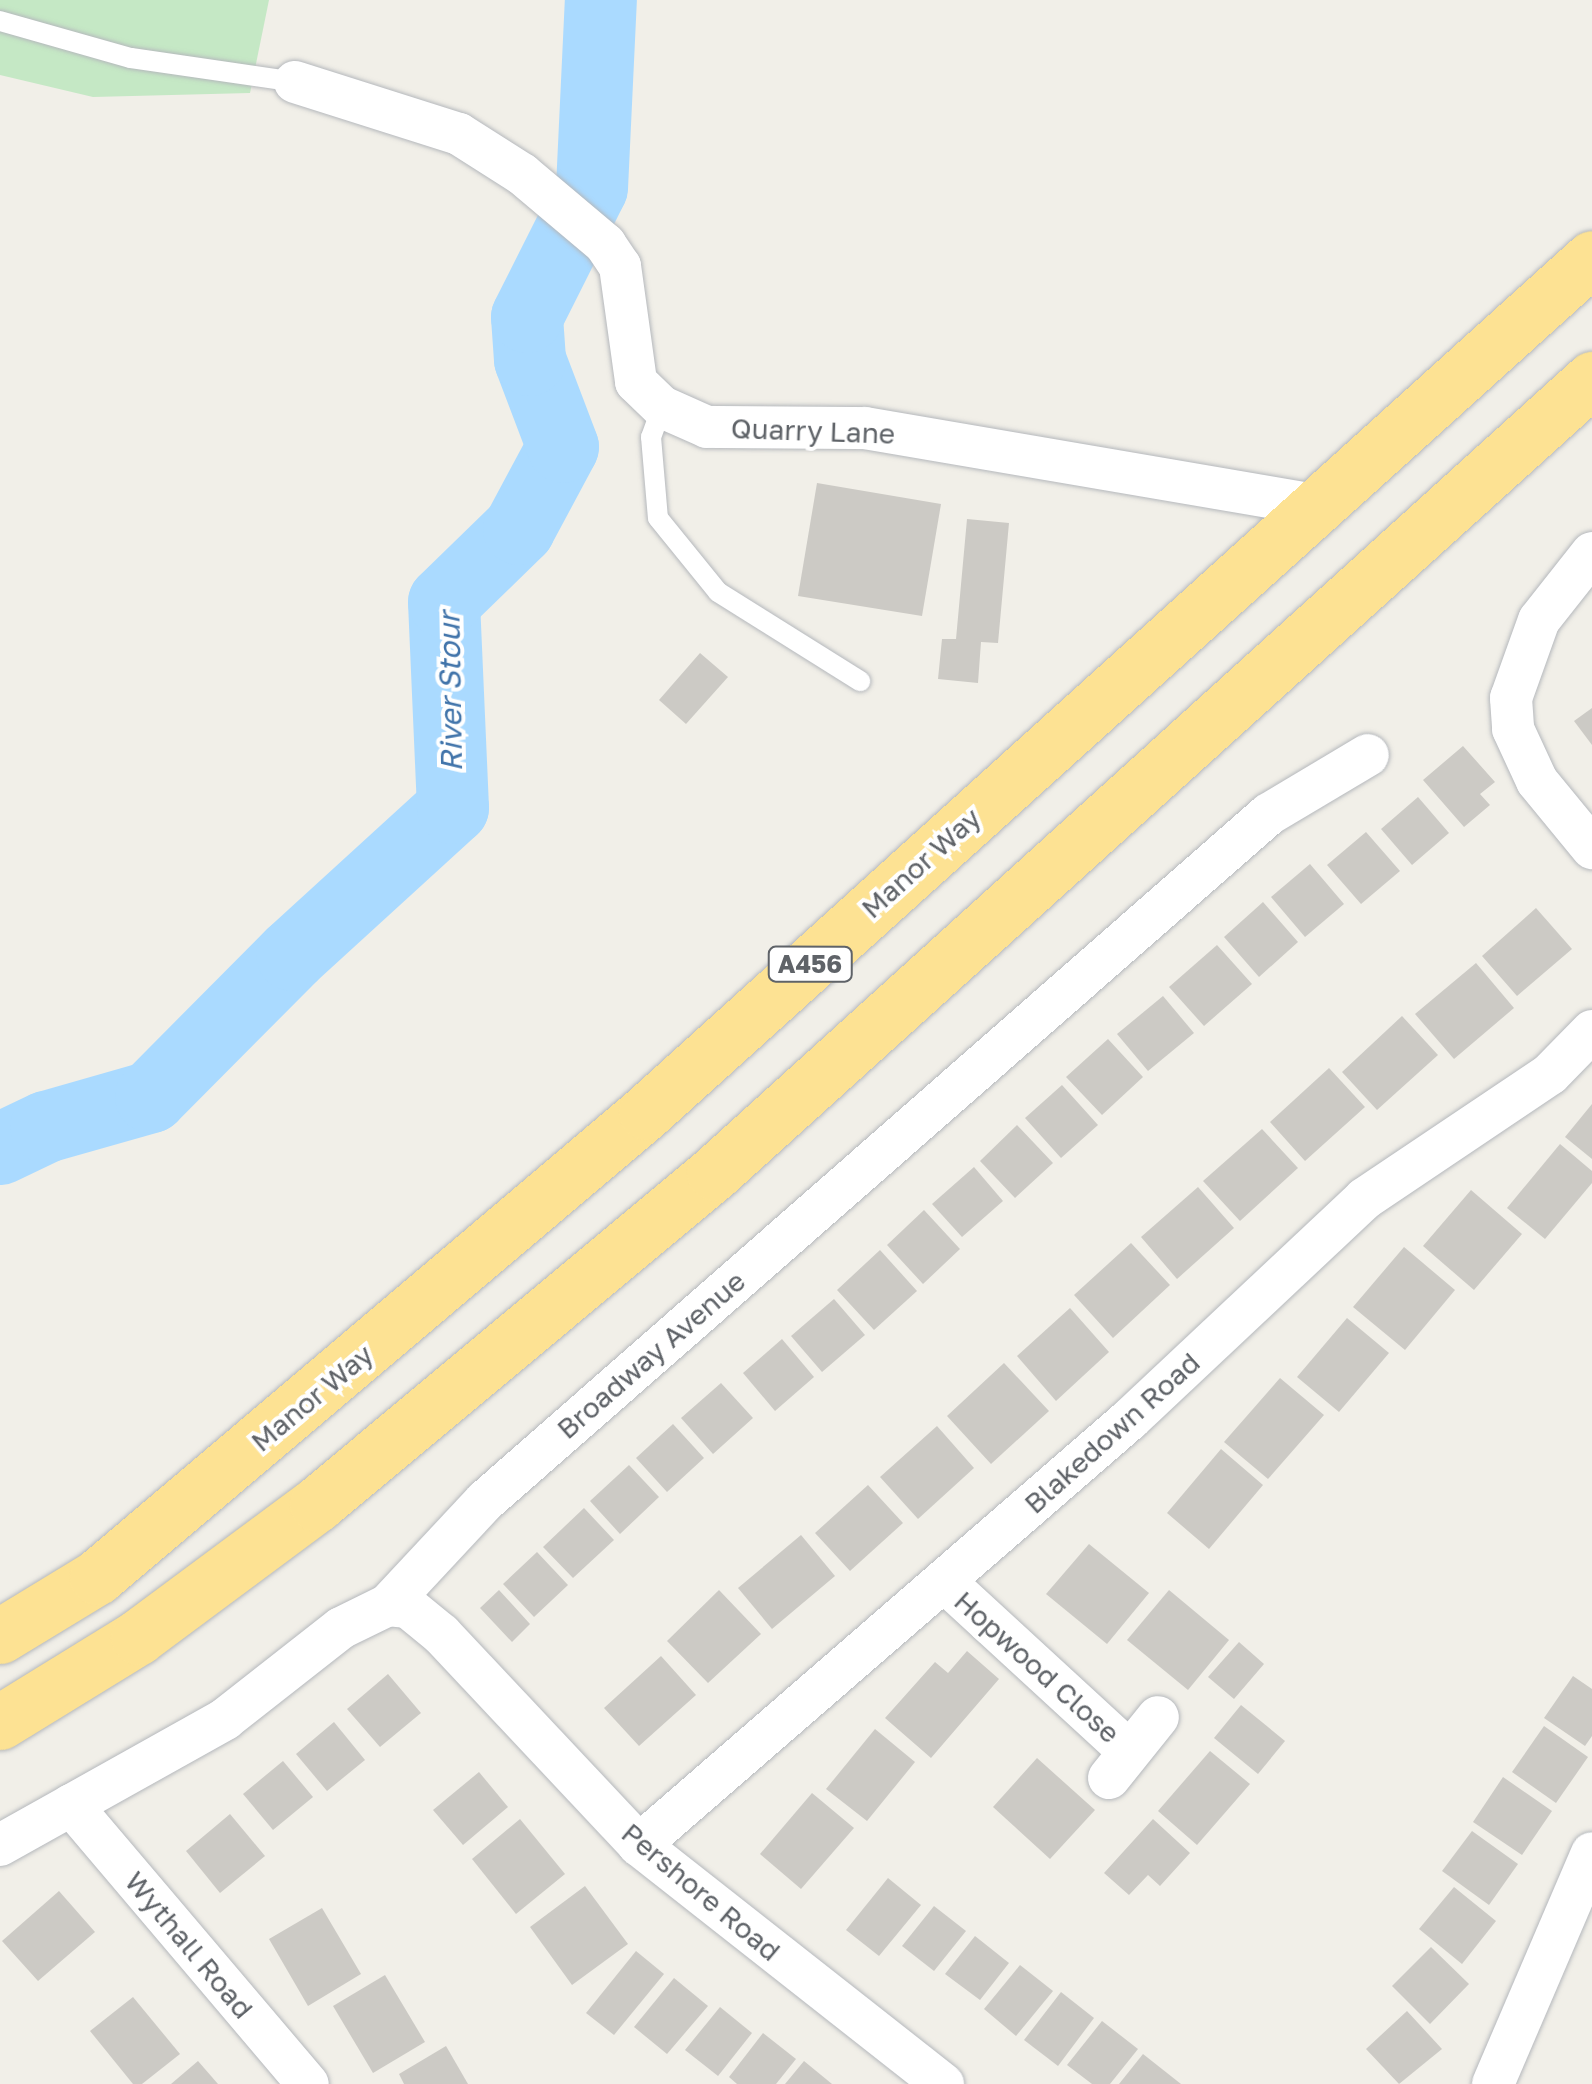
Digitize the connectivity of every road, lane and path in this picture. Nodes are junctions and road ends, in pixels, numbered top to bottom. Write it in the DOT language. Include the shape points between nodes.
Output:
graph roads {
  1 [pos="0,21"];
  2 [pos="295,82"];
  3 [pos="1592,258"];
  4 [pos="1592,379"];
  5 [pos="662,407"];
  6 [pos="1318,505"];
  7 [pos="1592,553"];
  8 [pos="860,681"];
  9 [pos="1368,755"];
  10 [pos="1592,848"];
  11 [pos="1592,1031"];
  12 [pos="945,1582"];
  13 [pos="388,1605"];
  14 [pos="0,1636"];
  15 [pos="1158,1717"];
  16 [pos="0,1722"];
  17 [pos="70,1805"];
  18 [pos="0,1845"];
  19 [pos="639,1845"];
  20 [pos="1592,1853"];
  21 [pos="308,2084"];
  22 [pos="943,2084"];
  23 [pos="1493,2084"];
  1 -- 2 [label="lane" via="131,58"];
  2 -- 5 [label="street, Quarry Lane" via="458,134 605,244 620,266 636,382"];
  3 -- 6 [label="highway, Manor Way / A456"];
  4 -- 16 [label="highway" via="714,1173 317,1504 138,1637"];
  5 -- 6 [label="street, Quarry Lane" via="707,428 865,428"];
  5 -- 8 [label="lane" via="651,437 658,518 718,592"];
  6 -- 14 [label="highway, Manor Way / A456" via="616,1138 97,1578"];
  7 -- 10 [label="street" via="1539,620 1512,698 1513,730 1537,781"];
  9 -- 13 [label="street, Broadway Avenue" via="1255,802 485,1501"];
  11 -- 12 [label="street, Blakedown Road" via="1550,1074 1364,1199"];
  12 -- 15 [label="street, Hopwood Close" via="1119,1764"];
  12 -- 19 [label="street, Blakedown Road"];
  13 -- 17 [label="street, Broadway Avenue" via="342,1628 225,1719"];
  13 -- 19 [label="street, Pershore Road" via="408,1607 441,1634"];
  17 -- 18 [label="street, Broadway Avenue"];
  17 -- 21 [label="street, Wythall Road"];
  19 -- 22 [label="street, Pershore Road"];
  20 -- 23 [label="street"];
}
